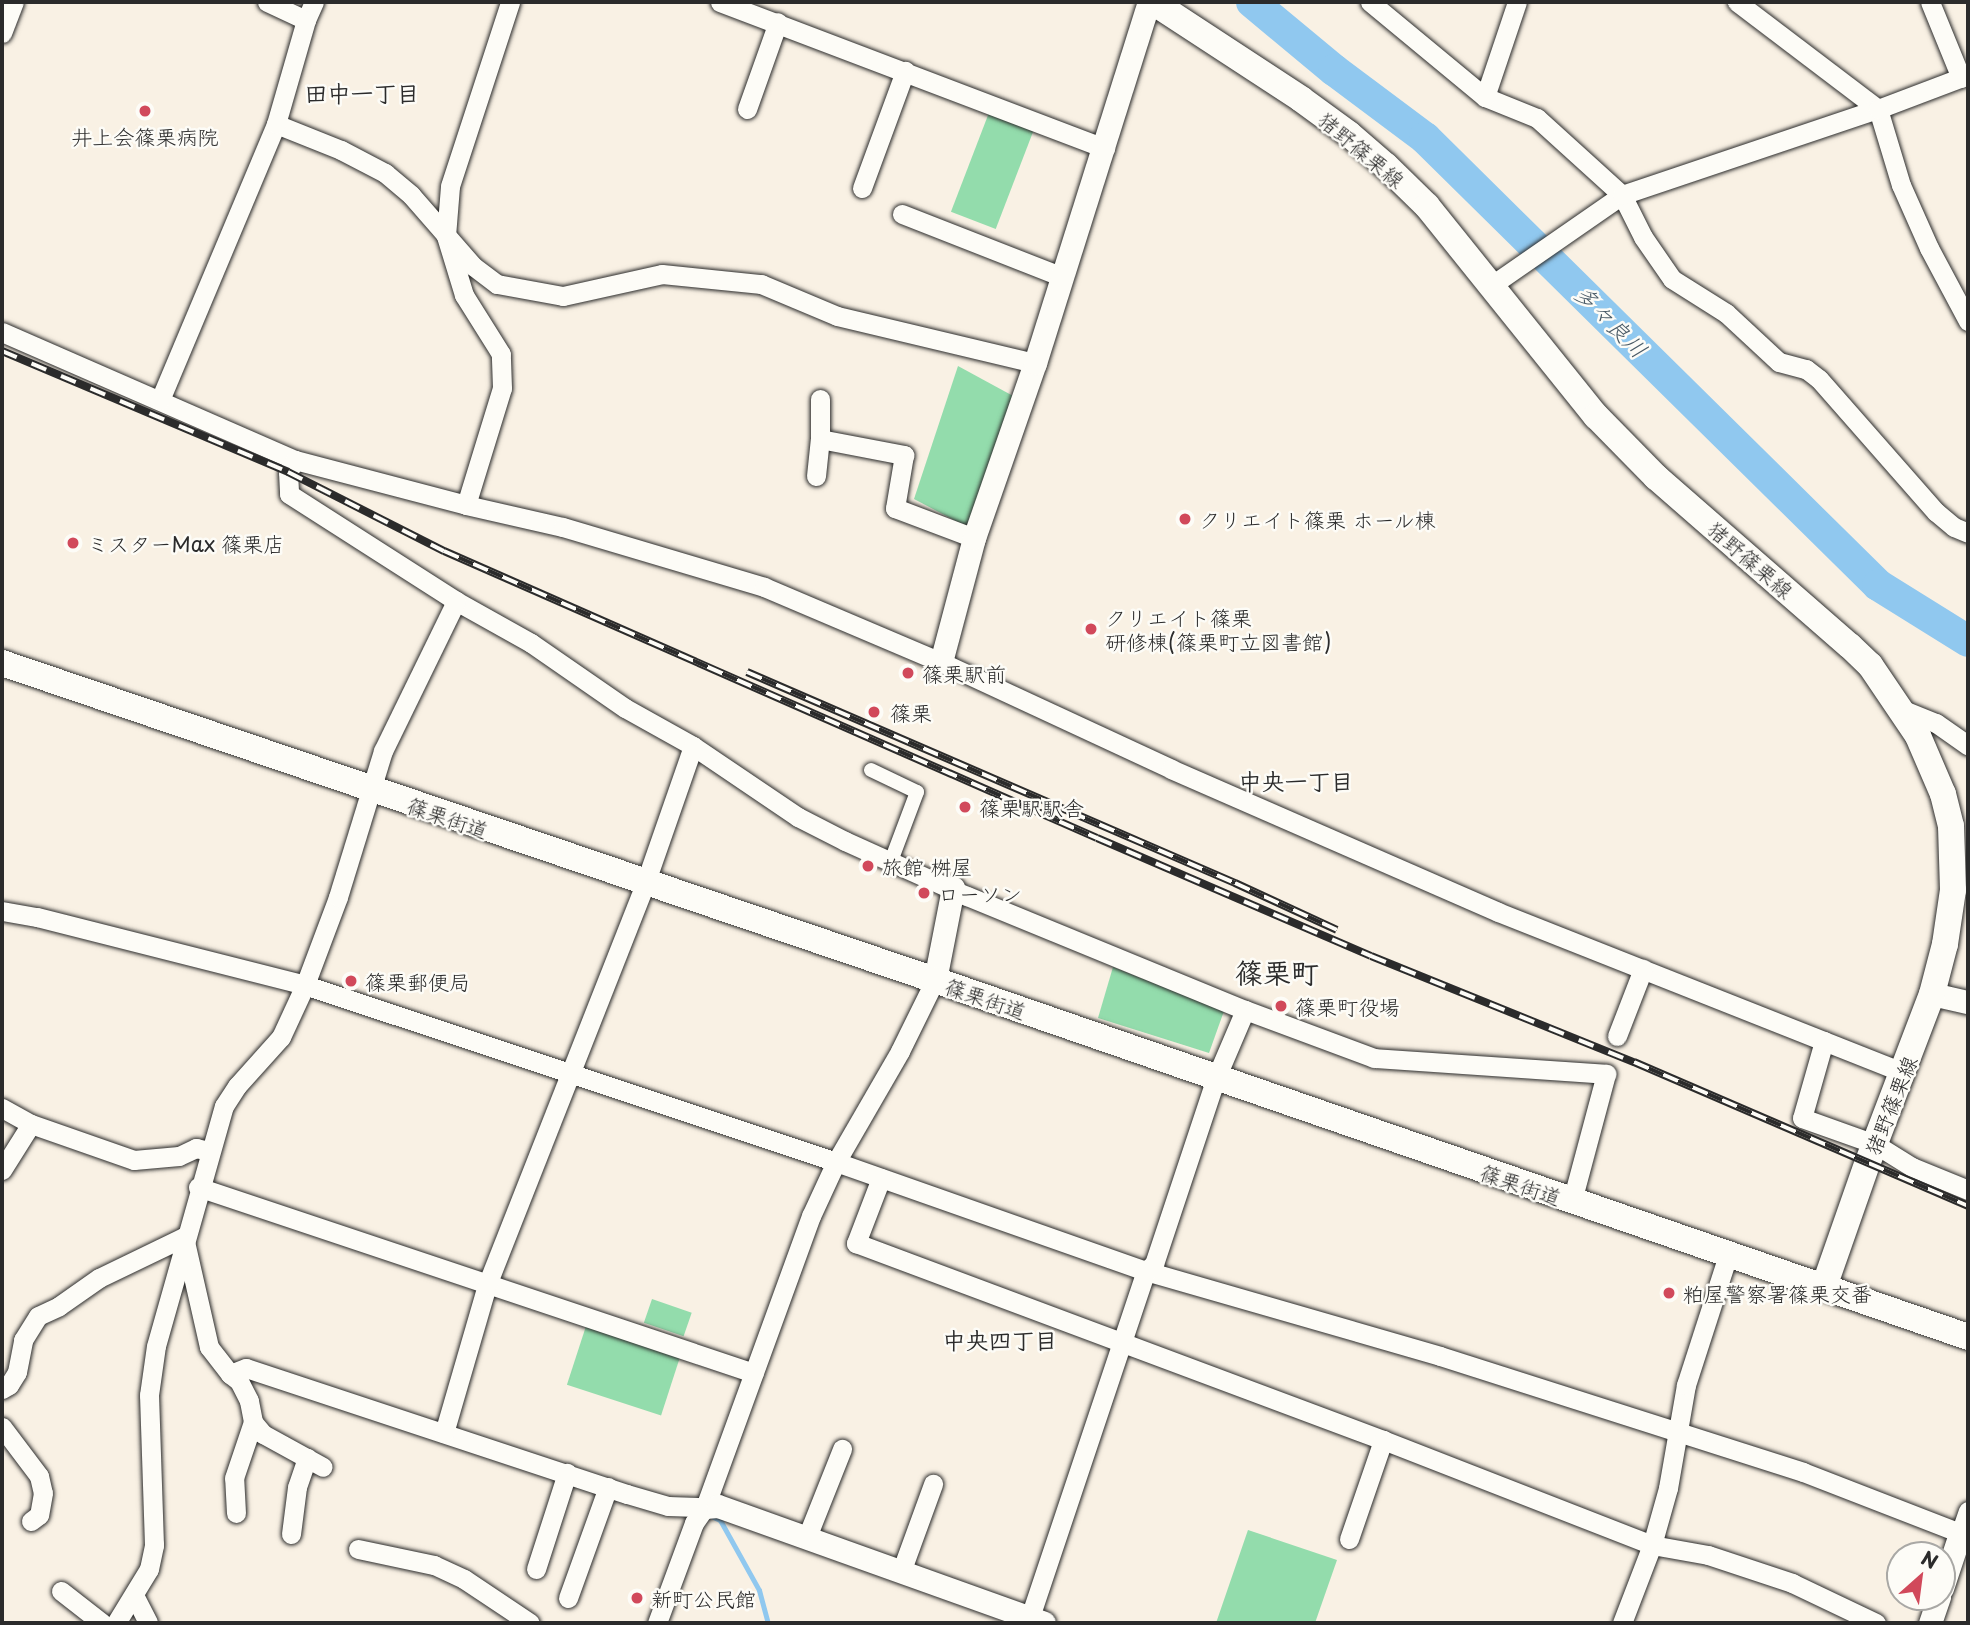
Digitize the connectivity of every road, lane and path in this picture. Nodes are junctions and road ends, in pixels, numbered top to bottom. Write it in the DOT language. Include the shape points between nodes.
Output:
graph roads {
  1 [pos="267,2"];
  2 [pos="314,2"];
  3 [pos="510,2"];
  4 [pos="720,2"];
  5 [pos="1151,2"];
  6 [pos="1370,2"];
  7 [pos="1517,2"];
  8 [pos="1737,2"];
  9 [pos="1930,2"];
  10 [pos="306,20"];
  11 [pos="778,22"];
  12 [pos="905,71"];
  13 [pos="1965,76"];
  14 [pos="1485,97"];
  15 [pos="747,109"];
  16 [pos="1878,109"];
  17 [pos="276,124"];
  18 [pos="1105,148"];
  19 [pos="862,188"];
  20 [pos="1622,195"];
  21 [pos="902,214"];
  22 [pos="446,236"];
  23 [pos="1063,277"];
  24 [pos="1497,281"];
  25 [pos="1968,321"];
  26 [pos="2,332"];
  27 [pos="1035,363"];
  28 [pos="820,399"];
  29 [pos="160,400"];
  30 [pos="820,439"];
  31 [pos="295,460"];
  32 [pos="816,476"];
  33 [pos="466,505"];
  34 [pos="1968,533"];
  35 [pos="974,538"];
  36 [pos="456,601"];
  37 [pos="941,662"];
  38 [pos="2,663"];
  39 [pos="1902,709"];
  40 [pos="1968,745"];
  41 [pos="693,746"];
  42 [pos="871,770"];
  43 [pos="371,791"];
  44 [pos="891,861"];
  45 [pos="645,884"];
  46 [pos="953,888"];
  47 [pos="2,911"];
  48 [pos="1643,969"];
  49 [pos="935,980"];
  50 [pos="305,985"];
  51 [pos="1932,994"];
  52 [pos="1968,1002"];
  53 [pos="1245,1010"];
  54 [pos="1617,1036"];
  55 [pos="1824,1041"];
  56 [pos="571,1073"];
  57 [pos="1904,1073"];
  58 [pos="1216,1078"];
  59 [pos="2,1108"];
  60 [pos="31,1124"];
  61 [pos="1875,1144"];
  62 [pos="209,1151"];
  63 [pos="836,1162"];
  64 [pos="2,1170"];
  65 [pos="881,1178"];
  66 [pos="198,1187"];
  67 [pos="1968,1190"];
  68 [pos="1572,1201"];
  69 [pos="184,1237"];
  70 [pos="1728,1255"];
  71 [pos="1146,1271"];
  72 [pos="487,1285"];
  73 [pos="1824,1287"];
  74 [pos="1968,1338"];
  75 [pos="1121,1342"];
  76 [pos="754,1373"];
  77 [pos="230,1374"];
  78 [pos="2,1389"];
  79 [pos="253,1422"];
  80 [pos="2,1427"];
  81 [pos="1677,1432"];
  82 [pos="444,1433"];
  83 [pos="1383,1440"];
  84 [pos="842,1449"];
  85 [pos="567,1473"];
  86 [pos="933,1484"];
  87 [pos="608,1487"];
  88 [pos="705,1507"];
  89 [pos="236,1513"];
  90 [pos="31,1521"];
  91 [pos="1966,1526"];
  92 [pos="291,1534"];
  93 [pos="807,1537"];
  94 [pos="1349,1539"];
  95 [pos="1652,1545"];
  96 [pos="358,1549"];
  97 [pos="1956,1552"];
  98 [pos="536,1569"];
  99 [pos="901,1572"];
  100 [pos="61,1591"];
  101 [pos="134,1595"];
  102 [pos="568,1598"];
  103 [pos="1034,1621"];
  104 [pos="102,1623"];
  105 [pos="116,1623"];
  106 [pos="148,1623"];
  107 [pos="530,1623"];
  108 [pos="657,1623"];
  109 [pos="1622,1623"];
  110 [pos="1876,1623"];
  1 -- 10 [label="street"];
  2 -- 10 [label="street"];
  3 -- 22 [label="street" via="450,186"];
  4 -- 11 [label="street"];
  5 -- 18 [label="street"];
  5 -- 24 [label="main road, 猪野篠栗線" via="1349,134 1427,206"];
  6 -- 14 [label="street"];
  7 -- 14 [label="street"];
  8 -- 16 [label="street"];
  9 -- 13 [label="street"];
  10 -- 17 [label="street"];
  11 -- 12 [label="street"];
  11 -- 15 [label="street"];
  12 -- 18 [label="street"];
  12 -- 19 [label="street"];
  13 -- 16 [label="street"];
  14 -- 20 [label="street" via="1537,118"];
  16 -- 20 [label="street"];
  16 -- 25 [label="street" via="1901,185"];
  17 -- 22 [label="street" via="385,173"];
  17 -- 29 [label="street"];
  18 -- 23 [label="street"];
  20 -- 24 [label="street"];
  20 -- 34 [label="street" via="1672,279 1726,313 1779,362 1807,369 1819,379 1936,512"];
  21 -- 23 [label="street"];
  22 -- 27 [label="street" via="497,284 563,296 662,274 761,284 837,316"];
  22 -- 33 [label="street" via="464,295 501,354 502,388"];
  23 -- 27 [label="street"];
  24 -- 39 [label="main road, 猪野篠栗線" via="1596,416 1656,477 1850,646"];
  26 -- 29 [label="street"];
  27 -- 35 [label="street"];
  28 -- 30 [label="street"];
  29 -- 31 [label="street"];
  30 -- 32 [label="street"];
  30 -- 35 [label="street" via="904,455 894,508"];
  31 -- 33 [label="street"];
  31 -- 36 [label="street" via="288,472 289,494"];
  33 -- 37 [label="street" via="563,527 764,587"];
  35 -- 37 [label="street"];
  36 -- 41 [label="street"];
  36 -- 43 [label="street" via="383,751"];
  37 -- 48 [label="street" via="1171,769 1498,912"];
  38 -- 43 [label="main road, 篠栗街道"];
  39 -- 40 [label="street" via="1936,723"];
  39 -- 51 [label="main road, 猪野篠栗線" via="1931,764 1951,826 1953,890"];
  41 -- 44 [label="street" via="798,817"];
  41 -- 45 [label="street"];
  42 -- 44 [label="street" via="917,792"];
  43 -- 45 [label="main road, 篠栗街道"];
  43 -- 50 [label="street"];
  44 -- 46 [label="street"];
  45 -- 49 [label="main road, 篠栗街道"];
  45 -- 56 [label="street"];
  46 -- 49 [label="street"];
  46 -- 53 [label="street"];
  47 -- 50 [label="street"];
  48 -- 54 [label="street"];
  48 -- 55 [label="street"];
  49 -- 58 [label="main road, 篠栗街道"];
  49 -- 63 [label="street"];
  50 -- 56 [label="street"];
  50 -- 62 [label="street" via="281,1037 224,1106"];
  51 -- 52 [label="street"];
  51 -- 57 [label="main road, 猪野篠栗線"];
  53 -- 58 [label="street"];
  53 -- 68 [label="street" via="1374,1058 1606,1074"];
  55 -- 57 [label="street"];
  55 -- 61 [label="street" via="1802,1118"];
  56 -- 63 [label="street"];
  56 -- 72 [label="street"];
  57 -- 61 [label="main road, 猪野篠栗線"];
  58 -- 68 [label="main road, 篠栗街道"];
  58 -- 71 [label="street" via="1154,1264"];
  59 -- 60 [label="street"];
  60 -- 62 [label="street" via="134,1160 179,1156 196,1149"];
  60 -- 64 [label="street"];
  61 -- 67 [label="street" via="1912,1167"];
  61 -- 73 [label="main road, 猪野篠栗線"];
  62 -- 66 [label="street"];
  63 -- 65 [label="street"];
  63 -- 76 [label="street" via="811,1216"];
  65 -- 71 [label="street"];
  65 -- 75 [label="street" via="856,1243"];
  66 -- 69 [label="street"];
  66 -- 72 [label="street"];
  68 -- 70 [label="main road, 篠栗街道"];
  69 -- 77 [label="street" via="209,1347"];
  69 -- 78 [label="street" via="92,1282 60,1307 38,1316 23,1340 17,1372"];
  69 -- 101 [label="street" via="156,1346 149,1395 154,1545 149,1569"];
  70 -- 73 [label="main road, 篠栗街道"];
  70 -- 81 [label="street" via="1686,1385"];
  71 -- 75 [label="street"];
  71 -- 81 [label="street" via="1440,1356"];
  72 -- 76 [label="street"];
  72 -- 82 [label="street"];
  73 -- 74 [label="main road, 篠栗街道"];
  75 -- 83 [label="street"];
  75 -- 103 [label="street"];
  76 -- 88 [label="street"];
  77 -- 79 [label="street" via="249,1401"];
  77 -- 82 [label="street" via="246,1368"];
  79 -- 89 [label="street" via="234,1478"];
  79 -- 92 [label="street" via="278,1444 315,1462 297,1488"];
  80 -- 90 [label="street" via="38,1476 43,1493 39,1515"];
  81 -- 91 [label="street"];
  81 -- 95 [label="street"];
  82 -- 85 [label="street"];
  83 -- 94 [label="street"];
  83 -- 95 [label="street"];
  84 -- 93 [label="street"];
  85 -- 87 [label="street"];
  85 -- 98 [label="street"];
  86 -- 99 [label="street"];
  87 -- 88 [label="street" via="668,1506"];
  87 -- 102 [label="street"];
  88 -- 93 [label="street" via="718,1506"];
  88 -- 108 [label="street" via="694,1522"];
  91 -- 97 [label="street"];
  93 -- 99 [label="street"];
  95 -- 109 [label="street"];
  95 -- 110 [label="street" via="1708,1555 1792,1583"];
  96 -- 107 [label="street" via="434,1565 464,1579"];
  99 -- 103 [label="street"];
  100 -- 104 [label="street"];
  101 -- 105 [label="street"];
  101 -- 106 [label="street"];
}
